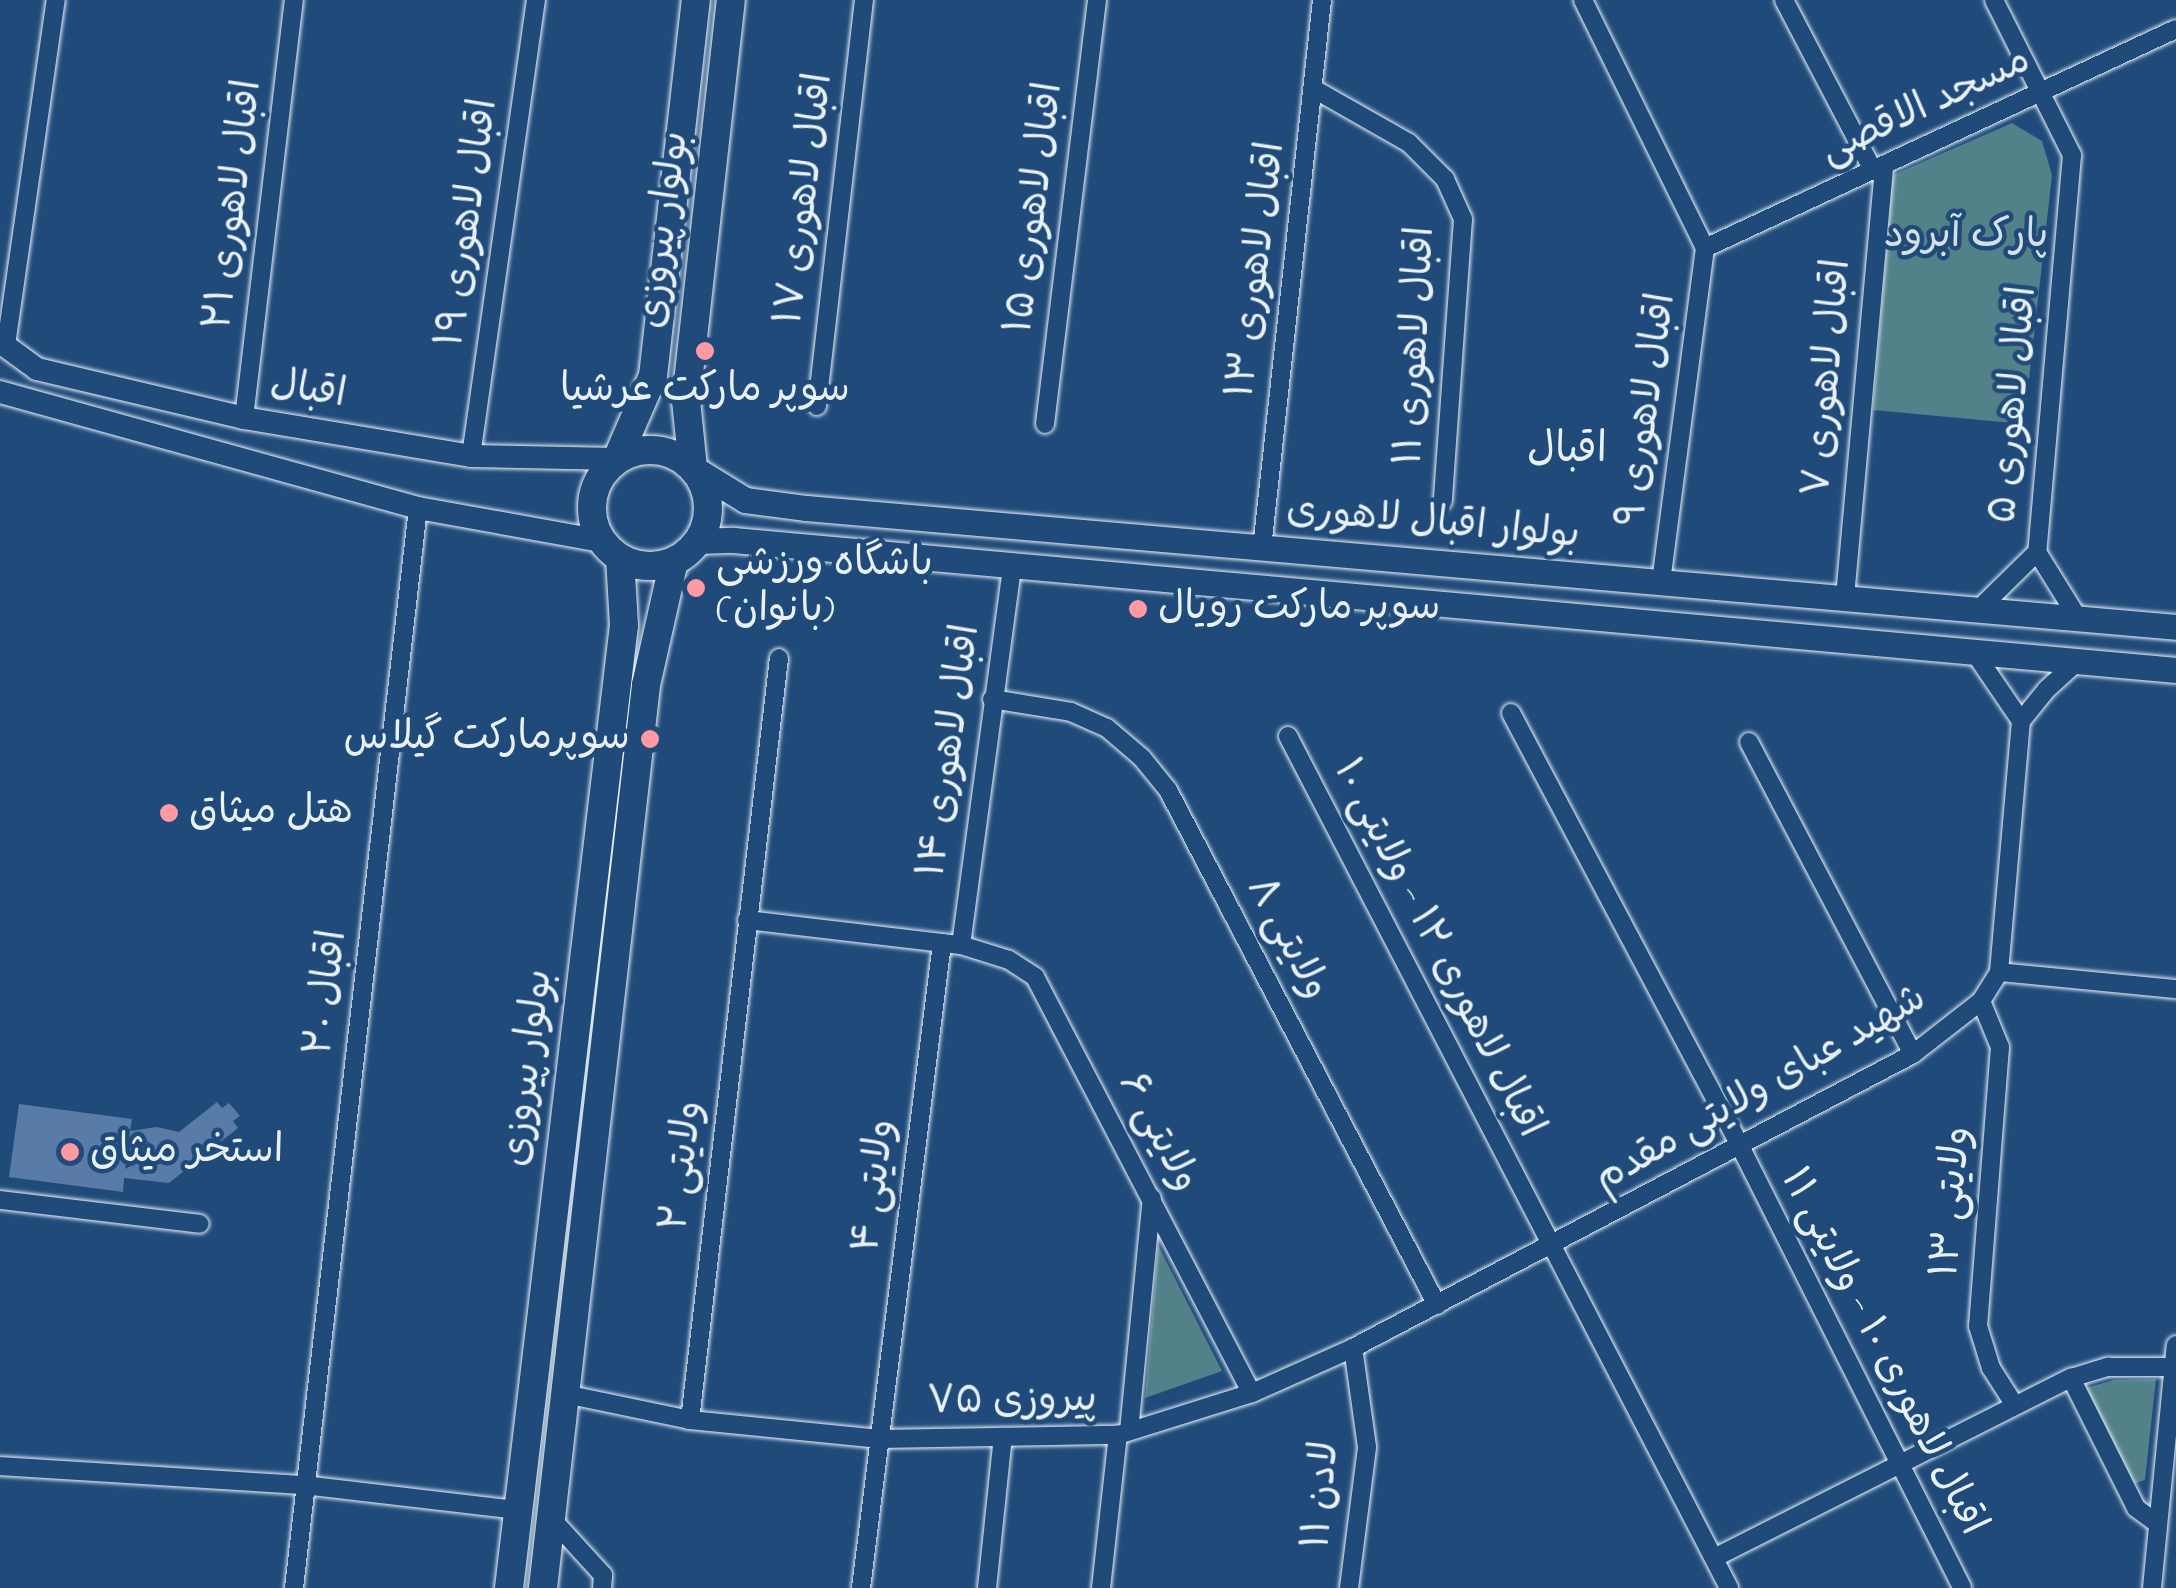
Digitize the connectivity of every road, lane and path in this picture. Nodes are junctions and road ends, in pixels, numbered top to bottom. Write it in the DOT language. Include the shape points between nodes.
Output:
graph roads {
  1 [pos="56,0"];
  2 [pos="294,0"];
  3 [pos="536,0"];
  4 [pos="696,0"];
  5 [pos="732,0"];
  6 [pos="864,0"];
  7 [pos="1096,0"];
  8 [pos="1322,0"];
  9 [pos="1584,0"];
  10 [pos="1784,0"];
  11 [pos="1994,0"];
  12 [pos="2176,29"];
  13 [pos="1314,89"];
  14 [pos="2041,92"];
  15 [pos="1878,168"];
  16 [pos="1705,248"];
  17 [pos="3,344"];
  18 [pos="0,392"];
  19 [pos="817,406"];
  20 [pos="244,418"];
  21 [pos="1045,424"];
  22 [pos="471,456"];
  23 [pos="618,459"];
  24 [pos="693,468"];
  25 [pos="1443,501"];
  26 [pos="418,508"];
  27 [pos="697,542"];
  28 [pos="1262,548"];
  29 [pos="611,550"];
  30 [pos="2037,552"];
  31 [pos="1423,560"];
  32 [pos="674,561"];
  33 [pos="1012,566"];
  34 [pos="1661,582"];
  35 [pos="1845,597"];
  36 [pos="1420,601"];
  37 [pos="1979,609"];
  38 [pos="2078,618"];
  39 [pos="2176,626"];
  40 [pos="1974,652"];
  41 [pos="779,658"];
  42 [pos="2078,661"];
  43 [pos="2176,670"];
  44 [pos="992,699"];
  45 [pos="1511,713"];
  46 [pos="2022,721"];
  47 [pos="1288,736"];
  48 [pos="1749,742"];
  49 [pos="747,920"];
  50 [pos="942,943"];
  51 [pos="962,945"];
  52 [pos="1999,972"];
  53 [pos="2176,989"];
  54 [pos="1981,1001"];
  55 [pos="1913,1054"];
  56 [pos="1741,1148"];
  57 [pos="1152,1198"];
  58 [pos="0,1200"];
  59 [pos="200,1224"];
  60 [pos="1552,1246"];
  61 [pos="1438,1304"];
  62 [pos="2176,1345"];
  63 [pos="1353,1348"];
  64 [pos="2175,1367"];
  65 [pos="2071,1378"];
  66 [pos="1252,1393"];
  67 [pos="565,1394"];
  68 [pos="2014,1404"];
  69 [pos="690,1420"];
  70 [pos="1124,1433"];
  71 [pos="1003,1437"];
  72 [pos="880,1439"];
  73 [pos="1899,1463"];
  74 [pos="0,1466"];
  75 [pos="304,1485"];
  76 [pos="518,1510"];
  77 [pos="550,1517"];
  78 [pos="2158,1524"];
  79 [pos="1714,1558"];
  80 [pos="294,1588"];
  81 [pos="509,1588"];
  82 [pos="543,1588"];
  83 [pos="602,1588"];
  84 [pos="860,1588"];
  85 [pos="988,1588"];
  86 [pos="1101,1588"];
  87 [pos="1349,1588"];
  88 [pos="1729,1588"];
  89 [pos="1962,1588"];
  90 [pos="2152,1588"];
  1 -- 17 [label="street"];
  2 -- 20 [label="street, اقبال لاهوری ۲۱"];
  3 -- 22 [label="street, اقبال لاهوری ۱۹"];
  4 -- 23 [label="main road, بولوار پیروزی" via="653,376"];
  5 -- 24 [label="main road, بولوار پیروزی" via="686,400"];
  6 -- 19 [label="street, اقبال لاهوری ۱۷"];
  7 -- 21 [label="street, اقبال لاهوری ۱۵"];
  8 -- 13 [label="street, اقبال لاهوری ۱۳"];
  9 -- 16 [label="street"];
  10 -- 15 [label="street"];
  11 -- 14 [label="street, اقبال لاهوری ۵"];
  12 -- 14 [label="street, مسجد الاقصی"];
  13 -- 25 [label="street, اقبال لاهوری ۱۱" via="1409,143 1446,179 1464,219"];
  13 -- 28 [label="street, اقبال لاهوری ۱۳"];
  14 -- 15 [label="street, مسجد الاقصی"];
  14 -- 30 [label="street, اقبال لاهوری ۵" via="2072,155"];
  15 -- 16 [label="street, مسجد الاقصی"];
  15 -- 35 [label="street, اقبال لاهوری ۷"];
  16 -- 34 [label="street, اقبال لاهوری ۹"];
  17 -- 20 [label="street, اقبال" via="37,369"];
  18 -- 26 [label="street, اقبال"];
  20 -- 22 [label="street, اقبال"];
  22 -- 23 [label="street, اقبال"];
  23 -- 24 [label="main road" via="651,449"];
  23 -- 29 [label="main road" via="601,475 593,496 592,519"];
  24 -- 27 [label="main road" via="708,507"];
  24 -- 28 [label="main road, بولوار اقبال لاهوری" via="744,500"];
  26 -- 29 [label="street, اقبال"];
  26 -- 75 [label="street, اقبال ۲۰"];
  27 -- 32 [label="main road"];
  27 -- 33 [label="main road, بولوار اقبال لاهوری"];
  28 -- 31 [label="main road, بولوار اقبال لاهوری"];
  29 -- 32 [label="main road" via="652,566"];
  29 -- 76 [label="main road, بولوار پیروزی" via="624,625"];
  30 -- 37 [label="street, اقبال لاهوری ۵"];
  30 -- 38 [label="street, اقبال لاهوری ۵"];
  31 -- 34 [label="main road, بولوار اقبال لاهوری"];
  31 -- 36 [label="main road"];
  32 -- 67 [label="main road, بولوار پیروزی" via="646,685"];
  33 -- 36 [label="main road, بولوار اقبال لاهوری"];
  33 -- 44 [label="street, اقبال لاهوری ۱۴"];
  34 -- 35 [label="main road, بولوار اقبال لاهوری"];
  35 -- 37 [label="main road, بولوار اقبال لاهوری"];
  36 -- 40 [label="main road, بولوار اقبال لاهوری"];
  37 -- 38 [label="main road, بولوار اقبال لاهوری"];
  38 -- 39 [label="main road, بولوار اقبال لاهوری"];
  40 -- 42 [label="main road, بولوار اقبال لاهوری"];
  40 -- 46 [label="street"];
  41 -- 49 [label="street, ولایتی ۲"];
  42 -- 43 [label="main road, بولوار اقبال لاهوری"];
  42 -- 46 [label="street"];
  44 -- 51 [label="street, اقبال لاهوری ۱۴"];
  44 -- 61 [label="street, ولایتی ۸" via="1071,712 1107,728 1168,790"];
  45 -- 56 [label="street, اقبال لاهوری ۱۰ - ولایتی ۱۱"];
  46 -- 52 [label="street"];
  47 -- 60 [label="street, اقبال لاهوری ۱۲ - ولایتی ۱۰"];
  48 -- 55 [label="street"];
  49 -- 50 [label="street, ولایتی ۶"];
  49 -- 69 [label="street, ولایتی ۲"];
  50 -- 51 [label="street, ولایتی ۶"];
  50 -- 72 [label="street, ولایتی ۴"];
  51 -- 57 [label="street, ولایتی ۶" via="1010,960 1035,977"];
  52 -- 53 [label="street"];
  52 -- 54 [label="street, شهید عبای ولایتی مقدم"];
  54 -- 55 [label="street, شهید عبای ولایتی مقدم"];
  54 -- 68 [label="street, ولایتی ۱۳" via="2000,1047 1978,1326 1991,1368"];
  55 -- 56 [label="street, شهید عبای ولایتی مقدم"];
  56 -- 60 [label="street, شهید عبای ولایتی مقدم"];
  56 -- 73 [label="street, اقبال لاهوری ۱۰ - ولایتی ۱۱"];
  57 -- 66 [label="street, ولایتی ۶"];
  57 -- 70 [label="street"];
  58 -- 59 [label="street"];
  60 -- 61 [label="street, شهید عبای ولایتی مقدم"];
  60 -- 79 [label="street, اقبال لاهوری ۱۲ - ولایتی ۱۰"];
  61 -- 63 [label="street, پیروزی ۷۵"];
  62 -- 64 [label="street"];
  63 -- 66 [label="street, پیروزی ۷۵"];
  63 -- 87 [label="street, لادن ۱۱" via="1367,1447"];
  64 -- 65 [label="street" via="2108,1367"];
  64 -- 78 [label="street"];
  65 -- 68 [label="street"];
  65 -- 78 [label="street" via="2136,1508"];
  66 -- 70 [label="street, پیروزی ۷۵"];
  67 -- 69 [label="street, پیروزی ۷۵"];
  67 -- 77 [label="main road, بولوار پیروزی"];
  68 -- 73 [label="street"];
  69 -- 72 [label="street, پیروزی ۷۵"];
  70 -- 71 [label="street, پیروزی ۷۵"];
  70 -- 86 [label="street"];
  71 -- 72 [label="street, پیروزی ۷۵"];
  71 -- 85 [label="street"];
  72 -- 84 [label="street, ولایتی ۴"];
  73 -- 79 [label="street"];
  73 -- 89 [label="street, اقبال لاهوری ۱۰ - ولایتی ۱۱"];
  74 -- 75 [label="street"];
  75 -- 76 [label="street"];
  75 -- 80 [label="street, اقبال ۲۰"];
  76 -- 81 [label="main road, بولوار پیروزی"];
  77 -- 82 [label="main road, بولوار پیروزی"];
  77 -- 83 [label="street" via="603,1575"];
  78 -- 90 [label="street"];
  79 -- 88 [label="street, اقبال لاهوری ۱۲ - ولایتی ۱۰"];
}
